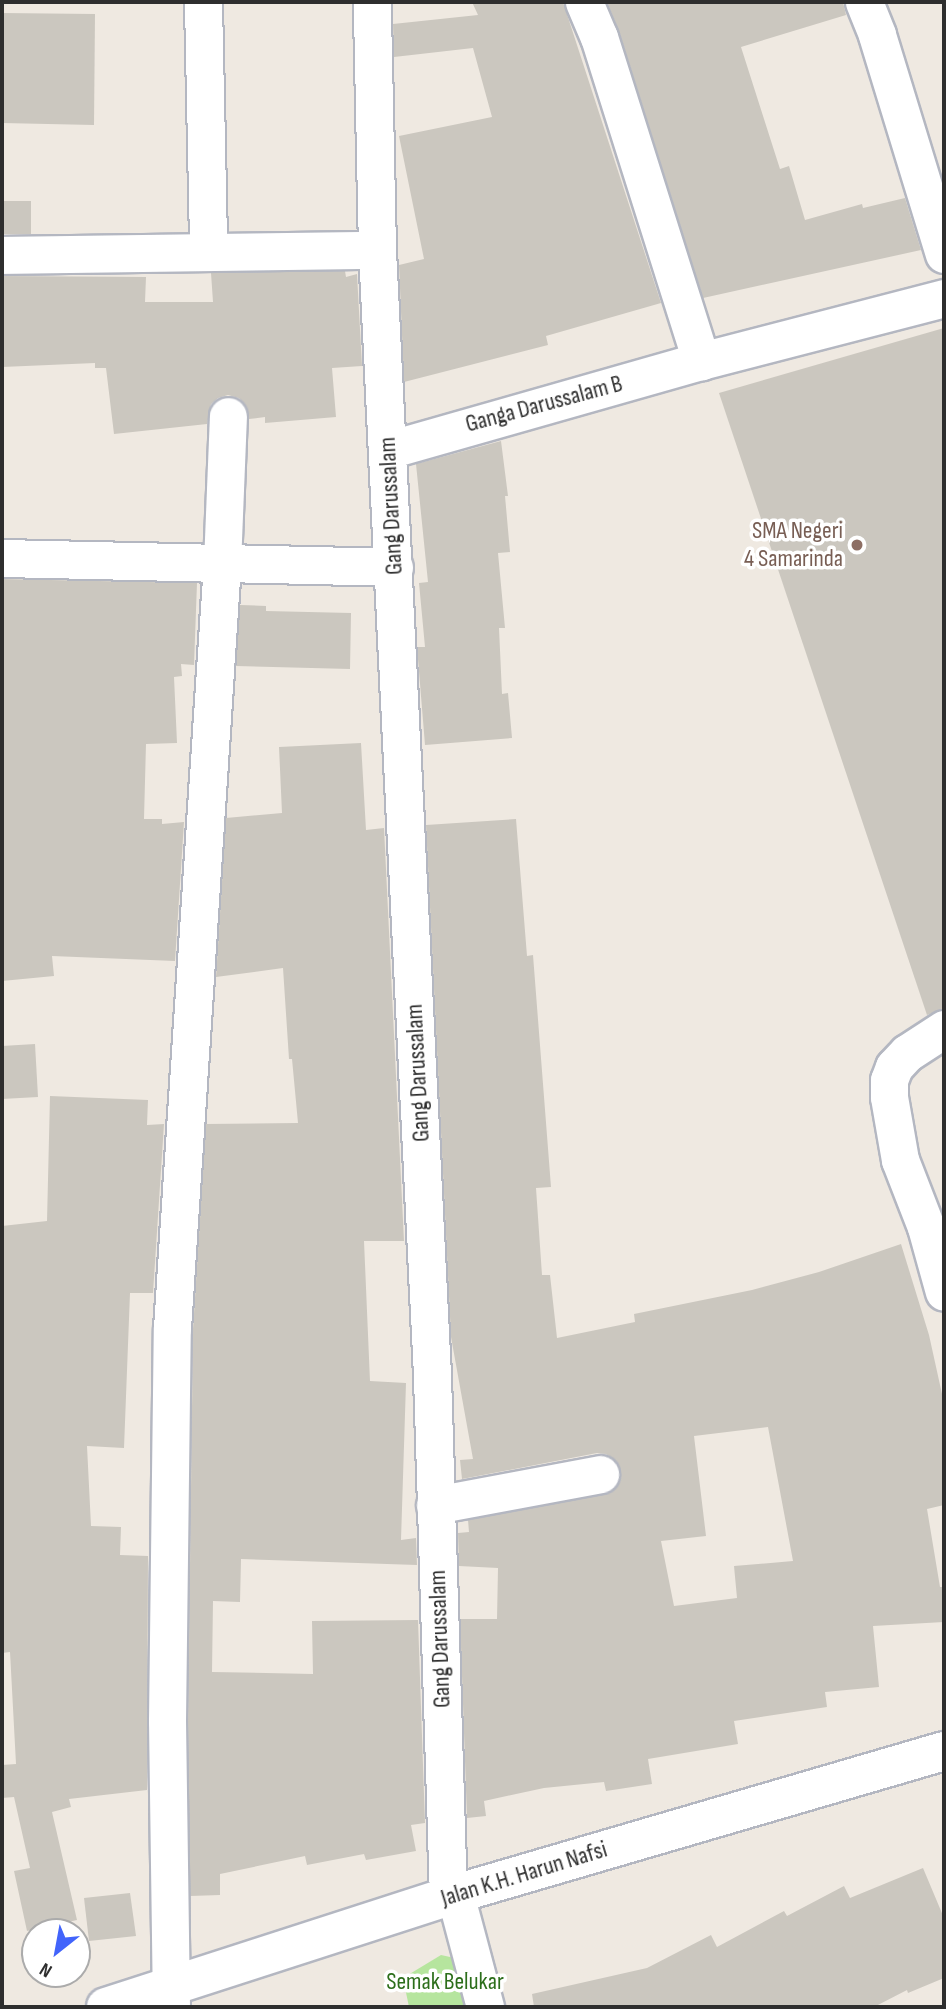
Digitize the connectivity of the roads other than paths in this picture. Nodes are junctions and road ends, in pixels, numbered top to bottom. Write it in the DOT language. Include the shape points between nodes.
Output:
graph roads {
  1 [pos="203,2"];
  2 [pos="372,2"];
  3 [pos="584,2"];
  4 [pos="864,2"];
  5 [pos="377,250"];
  6 [pos="208,251"];
  7 [pos="944,254"];
  8 [pos="2,255"];
  9 [pos="944,298"];
  10 [pos="701,361"];
  11 [pos="228,416"];
  12 [pos="388,450"];
  13 [pos="2,558"];
  14 [pos="222,564"];
  15 [pos="394,567"];
  16 [pos="944,1029"];
  17 [pos="944,1292"];
  18 [pos="600,1475"];
  19 [pos="435,1505"];
  20 [pos="944,1751"];
  21 [pos="451,1895"];
  22 [pos="171,1997"];
  23 [pos="106,2007"];
  24 [pos="485,2007"];
  1 -- 6 [label="street"];
  2 -- 5 [label="street, Gang Darussalam"];
  3 -- 10 [label="street"];
  4 -- 7 [label="street"];
  5 -- 6 [label="street"];
  5 -- 12 [label="street, Gang Darussalam"];
  6 -- 8 [label="street"];
  9 -- 10 [label="street, Ganga Darussalam B"];
  10 -- 12 [label="street, Ganga Darussalam B"];
  11 -- 14 [label="street"];
  12 -- 15 [label="street, Gang Darussalam"];
  13 -- 14 [label="street"];
  14 -- 15 [label="street"];
  14 -- 22 [label="street" via="172,1328 167,1721"];
  15 -- 19 [label="street, Gang Darussalam"];
  16 -- 17 [label="street" via="894,1067 889,1097 900,1160"];
  18 -- 19 [label="street"];
  19 -- 21 [label="street, Gang Darussalam"];
  20 -- 21 [label="main road, Jalan K.H. Harun Nafsi"];
  21 -- 22 [label="main road, Jalan K.H. Harun Nafsi"];
  21 -- 24 [label="street, Gang Darussalam"];
  22 -- 23 [label="main road, Jalan K.H. Harun Nafsi"];
}
